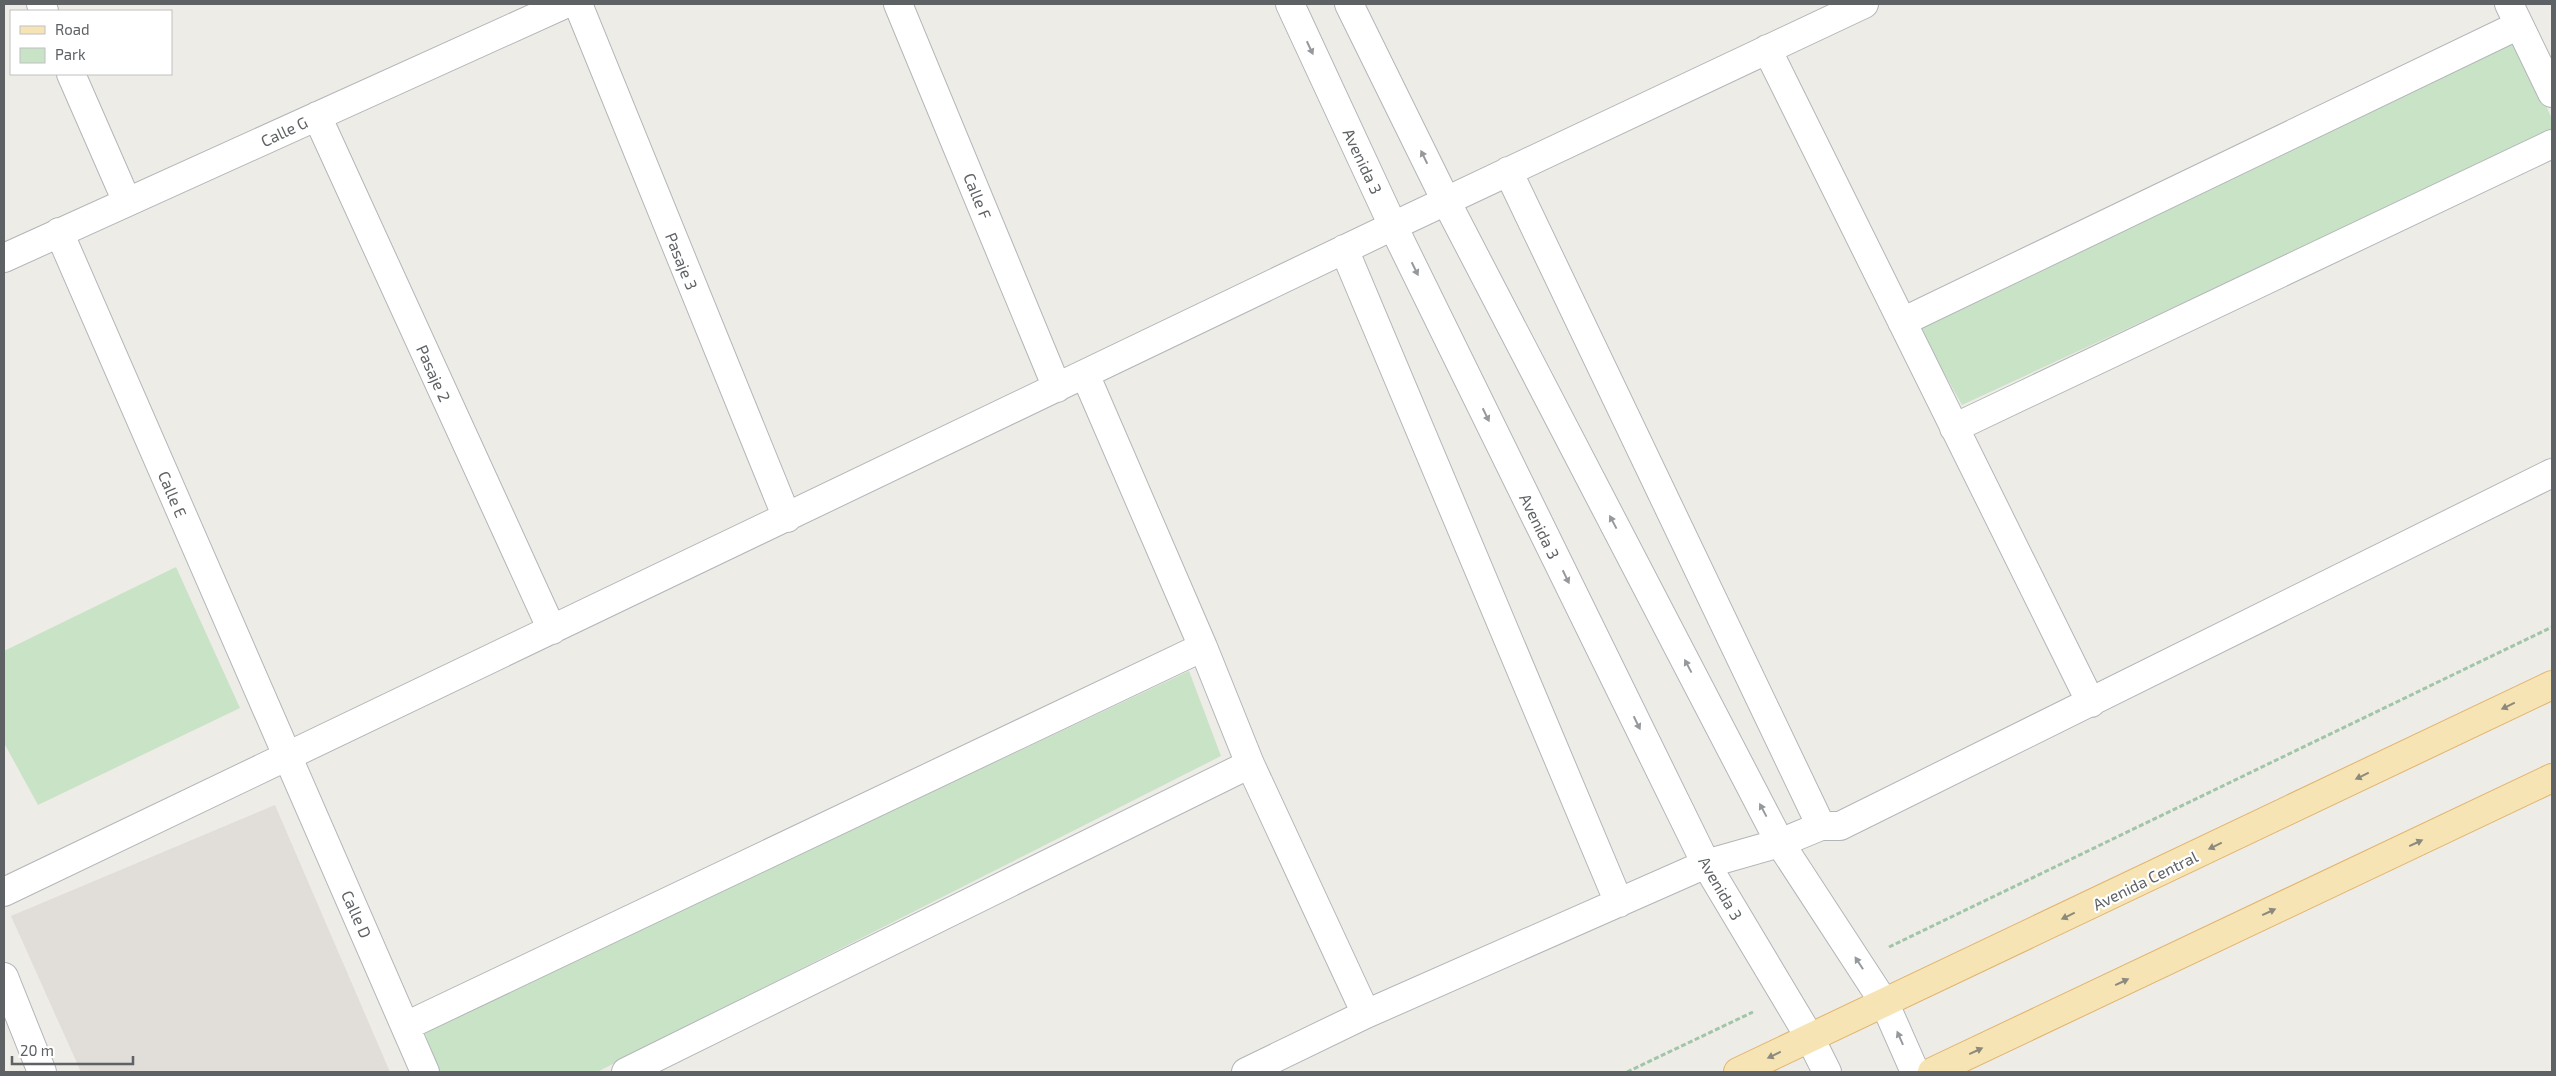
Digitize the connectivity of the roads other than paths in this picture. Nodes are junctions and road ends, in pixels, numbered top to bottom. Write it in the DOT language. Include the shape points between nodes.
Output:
graph roads {
  1 [pos="565,4"];
  2 [pos="578,4"];
  3 [pos="898,4"];
  4 [pos="1290,4"];
  5 [pos="1349,4"];
  6 [pos="1864,4"];
  7 [pos="2514,14"];
  8 [pos="1766,49"];
  9 [pos="71,75"];
  10 [pos="2552,93"];
  11 [pos="317,116"];
  12 [pos="2552,144"];
  13 [pos="1508,171"];
  14 [pos="1446,201"];
  15 [pos="127,202"];
  16 [pos="1393,226"];
  17 [pos="60,232"];
  18 [pos="1344,249"];
  19 [pos="4,258"];
  20 [pos="1902,322"];
  21 [pos="1085,374"];
  22 [pos="1057,388"];
  23 [pos="1954,428"];
  24 [pos="2552,474"];
  25 [pos="787,518"];
  26 [pos="552,630"];
  27 [pos="1203,647"];
  28 [pos="2552,685"];
  29 [pos="2091,703"];
  30 [pos="287,756"];
  31 [pos="1250,764"];
  32 [pos="2552,778"];
  33 [pos="1821,826"];
  34 [pos="1780,843"];
  35 [pos="1706,864"];
  36 [pos="4,892"];
  37 [pos="1619,902"];
  38 [pos="4,977"];
  39 [pos="1885,1004"];
  40 [pos="1366,1014"];
  41 [pos="406,1026"];
  42 [pos="1810,1038"];
  43 [pos="42,1072"];
  44 [pos="425,1072"];
  45 [pos="626,1072"];
  46 [pos="1246,1072"];
  47 [pos="1738,1072"];
  48 [pos="1828,1072"];
  49 [pos="1915,1072"];
  50 [pos="1932,1072"];
  1 -- 11 [label="street, Calle G"];
  2 -- 25 [label="street, Pasaje 3"];
  3 -- 22 [label="street, Calle F"];
  4 -- 16 [label="street, Avenida 3, one-way"];
  14 -- 5 [label="street, one-way"];
  6 -- 8 [label="street"];
  7 -- 10 [label="street"];
  7 -- 20 [label="street"];
  8 -- 13 [label="street"];
  8 -- 20 [label="street"];
  9 -- 15 [label="street"];
  11 -- 15 [label="street, Calle G"];
  11 -- 26 [label="street, Pasaje 2"];
  12 -- 23 [label="street"];
  13 -- 14 [label="street"];
  13 -- 33 [label="street"];
  14 -- 16 [label="street"];
  34 -- 14 [label="street, one-way"];
  15 -- 17 [label="street, Calle G"];
  16 -- 18 [label="street"];
  16 -- 35 [label="street, Avenida 3, one-way"];
  17 -- 19 [label="street, Calle G"];
  17 -- 30 [label="street, Calle E"];
  18 -- 21 [label="street"];
  18 -- 37 [label="street"];
  20 -- 23 [label="street"];
  21 -- 22 [label="street"];
  21 -- 27 [label="street"];
  22 -- 25 [label="street"];
  23 -- 29 [label="street"];
  24 -- 29 [label="street"];
  25 -- 26 [label="street"];
  26 -- 30 [label="street"];
  27 -- 31 [label="street"];
  27 -- 41 [label="street"];
  28 -- 39 [label="main road, Avenida Central, one-way"];
  29 -- 33 [label="street" via="1840,826"];
  30 -- 36 [label="street"];
  30 -- 41 [label="street, Calle D"];
  31 -- 40 [label="street"];
  31 -- 45 [label="street"];
  50 -- 32 [label="main road, one-way"];
  33 -- 34 [label="street"];
  34 -- 35 [label="street"];
  39 -- 34 [label="street, one-way"];
  35 -- 37 [label="street"];
  35 -- 42 [label="street, Avenida 3"];
  37 -- 40 [label="street"];
  38 -- 43 [label="street"];
  39 -- 42 [label="main road, Avenida Central"];
  49 -- 39 [label="street, one-way"];
  40 -- 46 [label="street"];
  41 -- 44 [label="street, Calle D"];
  42 -- 47 [label="main road, Avenida Central, one-way"];
  42 -- 48 [label="street, Avenida 3"];
}
